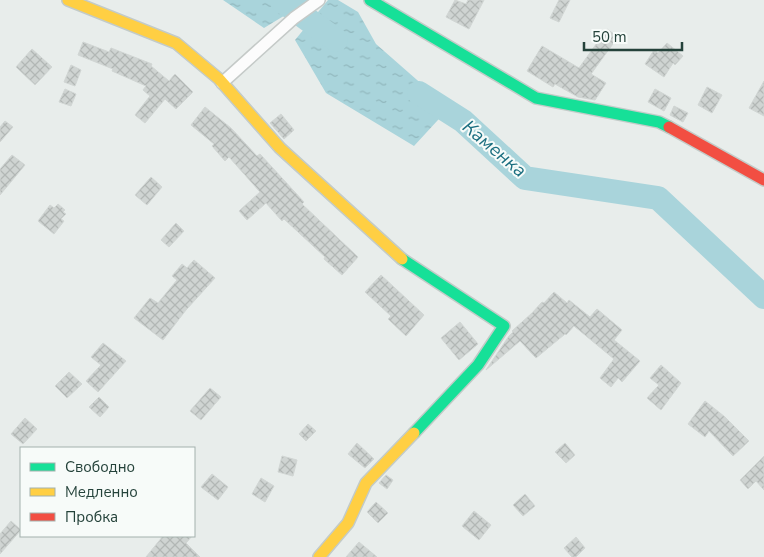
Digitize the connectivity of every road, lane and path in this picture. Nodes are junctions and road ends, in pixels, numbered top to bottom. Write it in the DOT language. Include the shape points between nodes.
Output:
graph roads {
  1 [pos="68,0"];
  2 [pos="370,0"];
  3 [pos="315,3"];
  4 [pos="222,83"];
  5 [pos="764,180"];
  6 [pos="319,557"];
  1 -- 4 [label="street" via="176,43"];
  2 -- 5 [label="street" via="536,98 659,122"];
  3 -- 4 [label="street"];
  4 -- 6 [label="street" via="280,148 402,259 504,326 478,365 366,483 348,523"];
}
